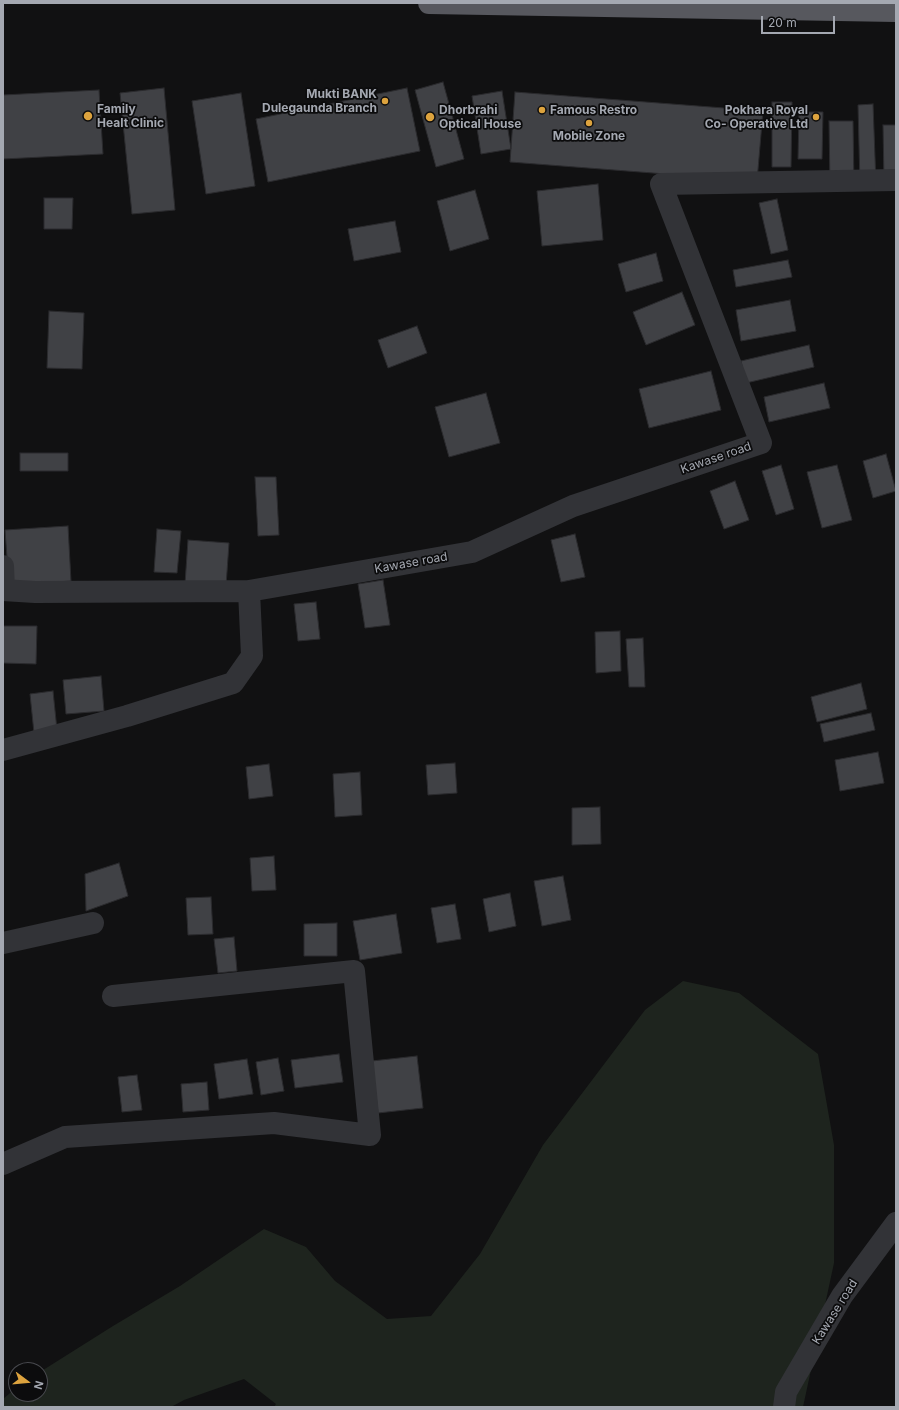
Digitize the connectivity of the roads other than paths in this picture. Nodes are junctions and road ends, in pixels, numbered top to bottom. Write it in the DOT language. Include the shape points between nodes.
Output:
graph roads {
  1 [pos="430,3"];
  2 [pos="896,12"];
  3 [pos="896,180"];
  4 [pos="3,566"];
  5 [pos="3,590"];
  6 [pos="249,591"];
  7 [pos="3,750"];
  8 [pos="93,923"];
  9 [pos="3,943"];
  10 [pos="113,996"];
  11 [pos="3,1164"];
  12 [pos="896,1223"];
  13 [pos="784,1407"];
  1 -- 2 [label="highway"];
  3 -- 6 [label="street, Kawase road" via="661,184 761,443 573,506 472,552"];
  4 -- 5 [label="street"];
  5 -- 6 [label="street"];
  6 -- 7 [label="street" via="252,656 234,683"];
  8 -- 9 [label="street"];
  10 -- 11 [label="street" via="354,971 370,1135 274,1122 64,1136"];
  12 -- 13 [label="street, Kawase road" via="842,1296 786,1392"];
}
